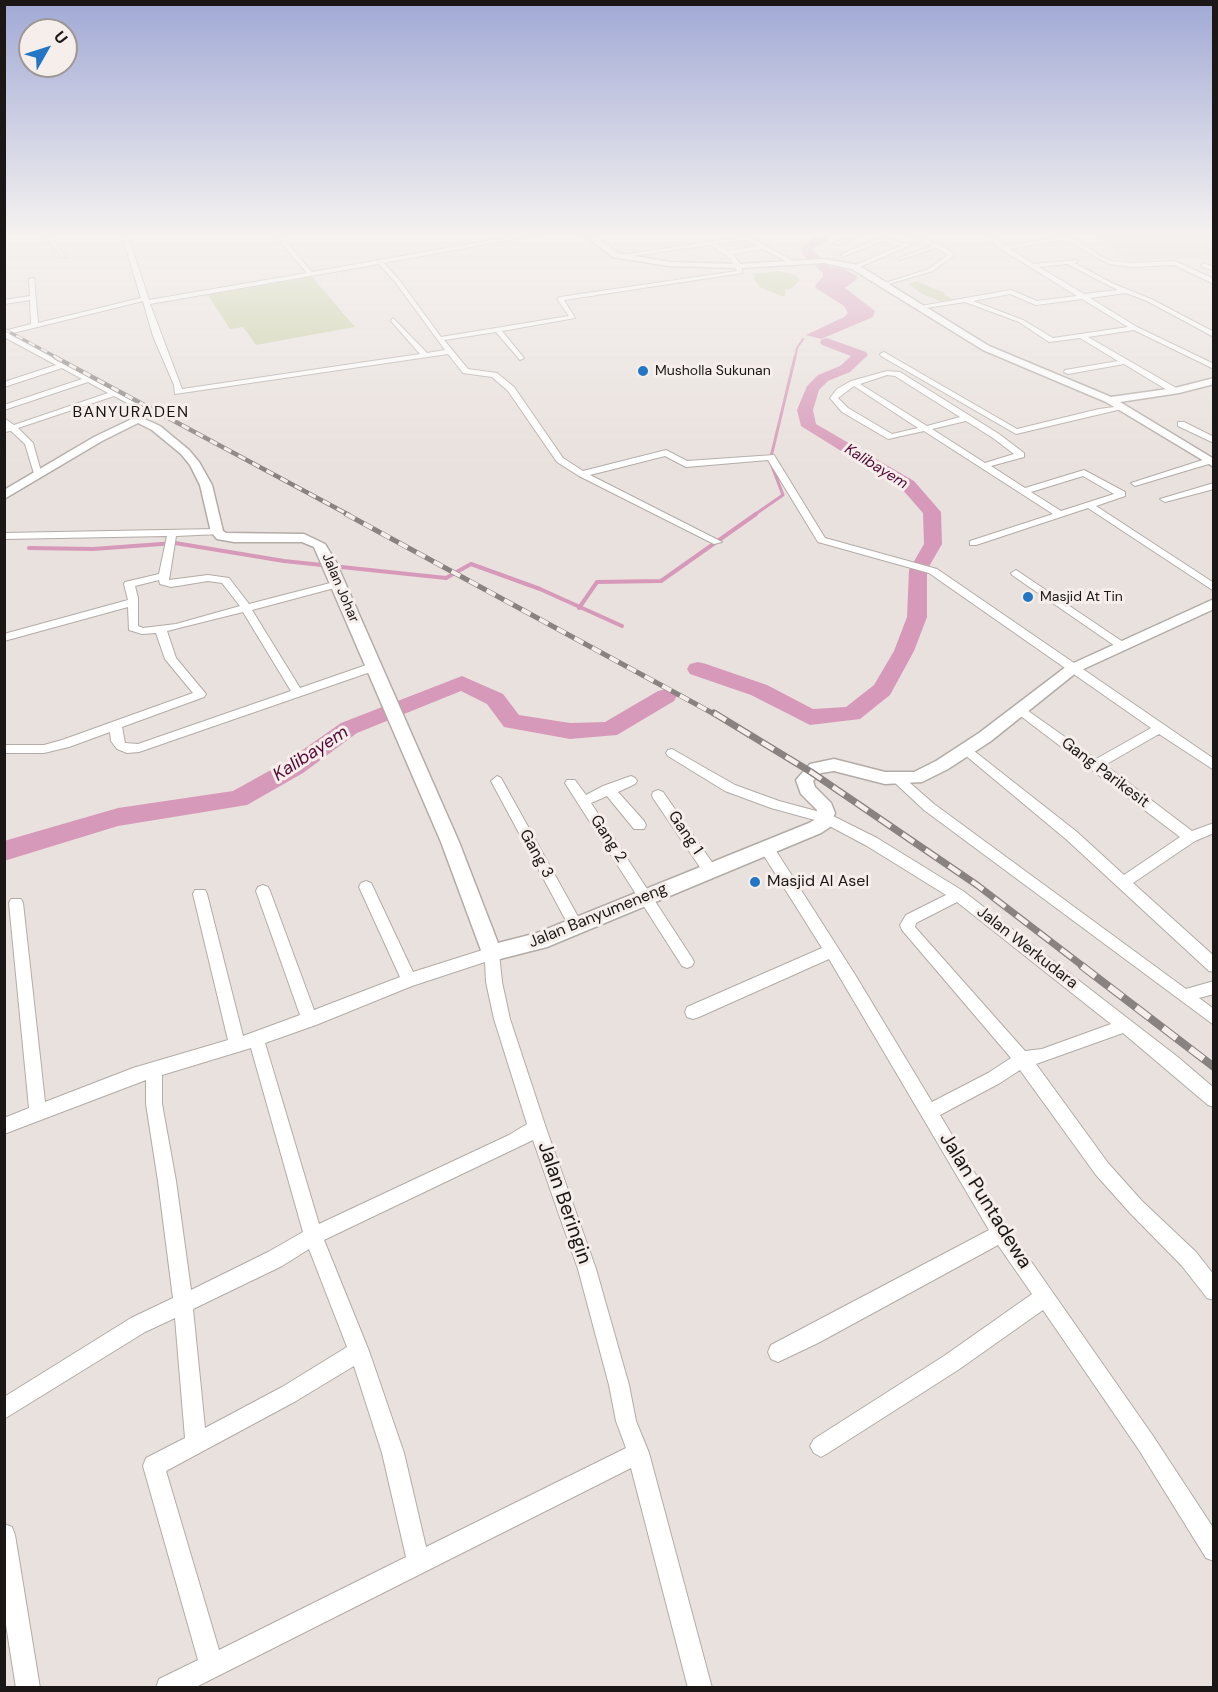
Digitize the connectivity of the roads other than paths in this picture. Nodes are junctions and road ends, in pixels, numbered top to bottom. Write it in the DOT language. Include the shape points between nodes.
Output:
graph roads {
  1 [pos="34,312"];
  2 [pos="95,312"];
  3 [pos="149,312"];
  4 [pos="420,312"];
  5 [pos="569,312"];
  6 [pos="927,312"];
  7 [pos="997,312"];
  8 [pos="1108,312"];
  9 [pos="1172,312"];
  10 [pos="393,321"];
  11 [pos="35,325"];
  12 [pos="1135,328"];
  13 [pos="498,330"];
  14 [pos="4,333"];
  15 [pos="1214,334"];
  16 [pos="1083,337"];
  17 [pos="439,339"];
  18 [pos="449,352"];
  19 [pos="424,354"];
  20 [pos="884,354"];
  21 [pos="520,358"];
  22 [pos="1124,362"];
  23 [pos="63,365"];
  24 [pos="1214,367"];
  25 [pos="1068,372"];
  26 [pos="89,379"];
  27 [pos="1214,381"];
  28 [pos="854,383"];
  29 [pos="4,385"];
  30 [pos="1175,391"];
  31 [pos="115,393"];
  32 [pos="1110,400"];
  33 [pos="4,408"];
  34 [pos="1122,408"];
  35 [pos="142,415"];
  36 [pos="966,418"];
  37 [pos="4,420"];
  38 [pos="1180,424"];
  39 [pos="14,428"];
  40 [pos="925,429"];
  41 [pos="4,430"];
  42 [pos="1214,441"];
  43 [pos="1211,463"];
  44 [pos="983,466"];
  45 [pos="582,474"];
  46 [pos="38,475"];
  47 [pos="1214,486"];
  48 [pos="1129,490"];
  49 [pos="1023,491"];
  50 [pos="4,495"];
  51 [pos="1165,499"];
  52 [pos="1089,505"];
  53 [pos="1060,514"];
  54 [pos="217,532"];
  55 [pos="172,533"];
  56 [pos="4,536"];
  57 [pos="717,542"];
  58 [pos="973,543"];
  59 [pos="1016,573"];
  60 [pos="164,576"];
  61 [pos="338,584"];
  62 [pos="1214,588"];
  63 [pos="133,602"];
  64 [pos="1214,603"];
  65 [pos="246,608"];
  66 [pos="161,630"];
  67 [pos="4,638"];
  68 [pos="1122,646"];
  69 [pos="375,666"];
  70 [pos="1072,669"];
  71 [pos="297,692"];
  72 [pos="1020,711"];
  73 [pos="116,727"];
  74 [pos="1160,728"];
  75 [pos="4,749"];
  76 [pos="965,750"];
  77 [pos="672,753"];
  78 [pos="1096,765"];
  79 [pos="1214,766"];
  80 [pos="898,779"];
  81 [pos="497,781"];
  82 [pos="631,781"];
  83 [pos="571,783"];
  84 [pos="608,789"];
  85 [pos="658,795"];
  86 [pos="584,801"];
  87 [pos="826,818"];
  88 [pos="639,825"];
  89 [pos="1214,828"];
  90 [pos="1190,837"];
  91 [pos="766,848"];
  92 [pos="711,872"];
  93 [pos="1124,882"];
  94 [pos="366,886"];
  95 [pos="263,891"];
  96 [pos="200,894"];
  97 [pos="958,895"];
  98 [pos="645,896"];
  99 [pos="16,903"];
  100 [pos="576,926"];
  101 [pos="831,951"];
  102 [pos="492,953"];
  103 [pos="687,962"];
  104 [pos="1214,966"];
  105 [pos="409,980"];
  106 [pos="1214,987"];
  107 [pos="1184,996"];
  108 [pos="693,1012"];
  109 [pos="1214,1018"];
  110 [pos="310,1020"];
  111 [pos="1124,1026"];
  112 [pos="256,1039"];
  113 [pos="237,1044"];
  114 [pos="1022,1059"];
  115 [pos="154,1070"];
  116 [pos="1214,1099"];
  117 [pos="930,1112"];
  118 [pos="38,1113"];
  119 [pos="4,1126"];
  120 [pos="537,1128"];
  121 [pos="1001,1233"];
  122 [pos="313,1236"];
  123 [pos="1214,1291"];
  124 [pos="1046,1296"];
  125 [pos="183,1304"];
  126 [pos="359,1351"];
  127 [pos="778,1352"];
  128 [pos="4,1409"];
  129 [pos="196,1444"];
  130 [pos="821,1446"];
  131 [pos="638,1453"];
  132 [pos="4,1535"];
  133 [pos="1214,1550"];
  134 [pos="419,1564"];
  135 [pos="212,1666"];
  136 [pos="28,1688"];
  137 [pos="168,1688"];
  138 [pos="700,1688"];
  1 -- 11 [label="street"];
  2 -- 11 [label="street"];
  3 -- 19 [label="street" via="178,392"];
  4 -- 17 [label="street"];
  5 -- 13 [label="street" via="573,317"];
  6 -- 32 [label="street" via="986,348"];
  7 -- 16 [label="street" via="1021,321 1047,338"];
  8 -- 12 [label="street"];
  9 -- 15 [label="street"];
  10 -- 19 [label="street"];
  11 -- 14 [label="street"];
  12 -- 16 [label="street"];
  12 -- 24 [label="street"];
  13 -- 17 [label="street"];
  13 -- 21 [label="street"];
  14 -- 23 [label="street"];
  16 -- 22 [label="street"];
  17 -- 18 [label="street"];
  18 -- 19 [label="street"];
  18 -- 45 [label="street" via="468,373 487,373 501,379 522,402 560,460"];
  20 -- 34 [label="street" via="1016,432"];
  22 -- 25 [label="street"];
  22 -- 30 [label="street"];
  23 -- 26 [label="street"];
  23 -- 29 [label="street"];
  26 -- 31 [label="street"];
  26 -- 33 [label="street"];
  27 -- 30 [label="street"];
  28 -- 36 [label="street" via="887,373 897,374"];
  28 -- 40 [label="street"];
  28 -- 40 [label="street" via="834,398 845,410 884,435 894,437"];
  30 -- 32 [label="street"];
  31 -- 35 [label="street"];
  31 -- 39 [label="street"];
  32 -- 34 [label="street"];
  34 -- 43 [label="street"];
  35 -- 46 [label="street"];
  35 -- 54 [label="street" via="195,464 206,485"];
  36 -- 40 [label="street"];
  36 -- 44 [label="street" via="1021,454"];
  37 -- 39 [label="street"];
  38 -- 42 [label="street"];
  39 -- 41 [label="street"];
  39 -- 46 [label="street" via="29,443"];
  40 -- 44 [label="street"];
  43 -- 48 [label="street"];
  44 -- 49 [label="street"];
  45 -- 57 [label="street"];
  45 -- 70 [label="street" via="666,453 686,464 772,457 821,540 933,571"];
  46 -- 50 [label="street"];
  47 -- 51 [label="street"];
  48 -- 49 [label="street" via="1084,473"];
  48 -- 52 [label="street"];
  49 -- 53 [label="street"];
  52 -- 53 [label="street"];
  52 -- 62 [label="street"];
  53 -- 58 [label="street"];
  54 -- 55 [label="street"];
  54 -- 61 [label="street, Jalan Johar" via="234,538 310,539 323,548"];
  55 -- 56 [label="street"];
  55 -- 60 [label="street"];
  59 -- 68 [label="street"];
  60 -- 63 [label="street" via="129,584"];
  60 -- 65 [label="street" via="164,582 171,584 222,579"];
  61 -- 65 [label="street"];
  61 -- 69 [label="street, Jalan Johar"];
  63 -- 66 [label="street" via="134,629"];
  63 -- 67 [label="street"];
  64 -- 68 [label="street"];
  65 -- 66 [label="street"];
  65 -- 71 [label="street"];
  66 -- 73 [label="street" via="171,658 200,694"];
  68 -- 70 [label="street"];
  69 -- 71 [label="street"];
  69 -- 102 [label="street, Jalan Johar" via="450,842"];
  70 -- 72 [label="street"];
  70 -- 74 [label="street"];
  71 -- 73 [label="street" via="139,748 121,746"];
  72 -- 76 [label="street"];
  72 -- 78 [label="street, Gang Parikesit"];
  73 -- 75 [label="street" via="44,749"];
  74 -- 78 [label="street"];
  74 -- 79 [label="street"];
  76 -- 80 [label="street" via="916,778"];
  76 -- 93 [label="street"];
  77 -- 87 [label="street, Jalan Werkudara" via="730,788"];
  78 -- 90 [label="street, Gang Parikesit"];
  80 -- 87 [label="street" via="834,765 816,768 804,780 807,790 825,808"];
  80 -- 107 [label="street" via="929,807"];
  81 -- 100 [label="street, Gang 3"];
  82 -- 84 [label="street"];
  83 -- 86 [label="street, Gang 2"];
  84 -- 86 [label="street"];
  84 -- 88 [label="street"];
  85 -- 92 [label="street, Gang 1"];
  86 -- 98 [label="street, Gang 2"];
  87 -- 91 [label="street, Jalan Banyumeneng" via="811,830"];
  87 -- 97 [label="street, Jalan Werkudara"];
  89 -- 90 [label="street"];
  90 -- 93 [label="street"];
  91 -- 92 [label="street, Jalan Banyumeneng"];
  91 -- 101 [label="street, Jalan Puntadewa"];
  92 -- 98 [label="street, Jalan Banyumeneng"];
  93 -- 104 [label="street"];
  94 -- 105 [label="street"];
  95 -- 110 [label="street"];
  96 -- 113 [label="street"];
  97 -- 111 [label="street, Jalan Werkudara"];
  97 -- 114 [label="street" via="911,919 909,930"];
  98 -- 100 [label="street, Jalan Banyumeneng"];
  98 -- 103 [label="street, Gang 2"];
  99 -- 118 [label="street"];
  100 -- 102 [label="street, Jalan Banyumeneng" via="527,945"];
  101 -- 108 [label="street"];
  101 -- 117 [label="street, Jalan Puntadewa"];
  102 -- 105 [label="street"];
  102 -- 120 [label="street, Jalan Beringin" via="502,1019"];
  105 -- 110 [label="street"];
  106 -- 107 [label="street"];
  107 -- 109 [label="street"];
  110 -- 112 [label="street"];
  111 -- 114 [label="street" via="1042,1056"];
  111 -- 116 [label="street, Jalan Werkudara"];
  112 -- 113 [label="street"];
  112 -- 122 [label="street"];
  113 -- 115 [label="street"];
  114 -- 117 [label="street"];
  114 -- 123 [label="street" via="1102,1169 1189,1259"];
  115 -- 118 [label="street"];
  115 -- 125 [label="street" via="156,1129"];
  117 -- 121 [label="street, Jalan Puntadewa"];
  118 -- 119 [label="street"];
  120 -- 122 [label="street"];
  120 -- 131 [label="street, Jalan Beringin" via="587,1269 626,1421"];
  121 -- 124 [label="street, Jalan Puntadewa"];
  121 -- 127 [label="street"];
  122 -- 125 [label="street"];
  122 -- 126 [label="street"];
  124 -- 130 [label="street" via="951,1363"];
  124 -- 133 [label="street, Jalan Puntadewa"];
  125 -- 128 [label="street" via="138,1325"];
  125 -- 129 [label="street"];
  126 -- 129 [label="street" via="290,1394"];
  126 -- 134 [label="street" via="393,1453"];
  129 -- 135 [label="street" via="154,1466"];
  131 -- 134 [label="street"];
  131 -- 138 [label="street, Jalan Beringin"];
  132 -- 136 [label="street"];
  134 -- 135 [label="street"];
  135 -- 137 [label="street"];
}
